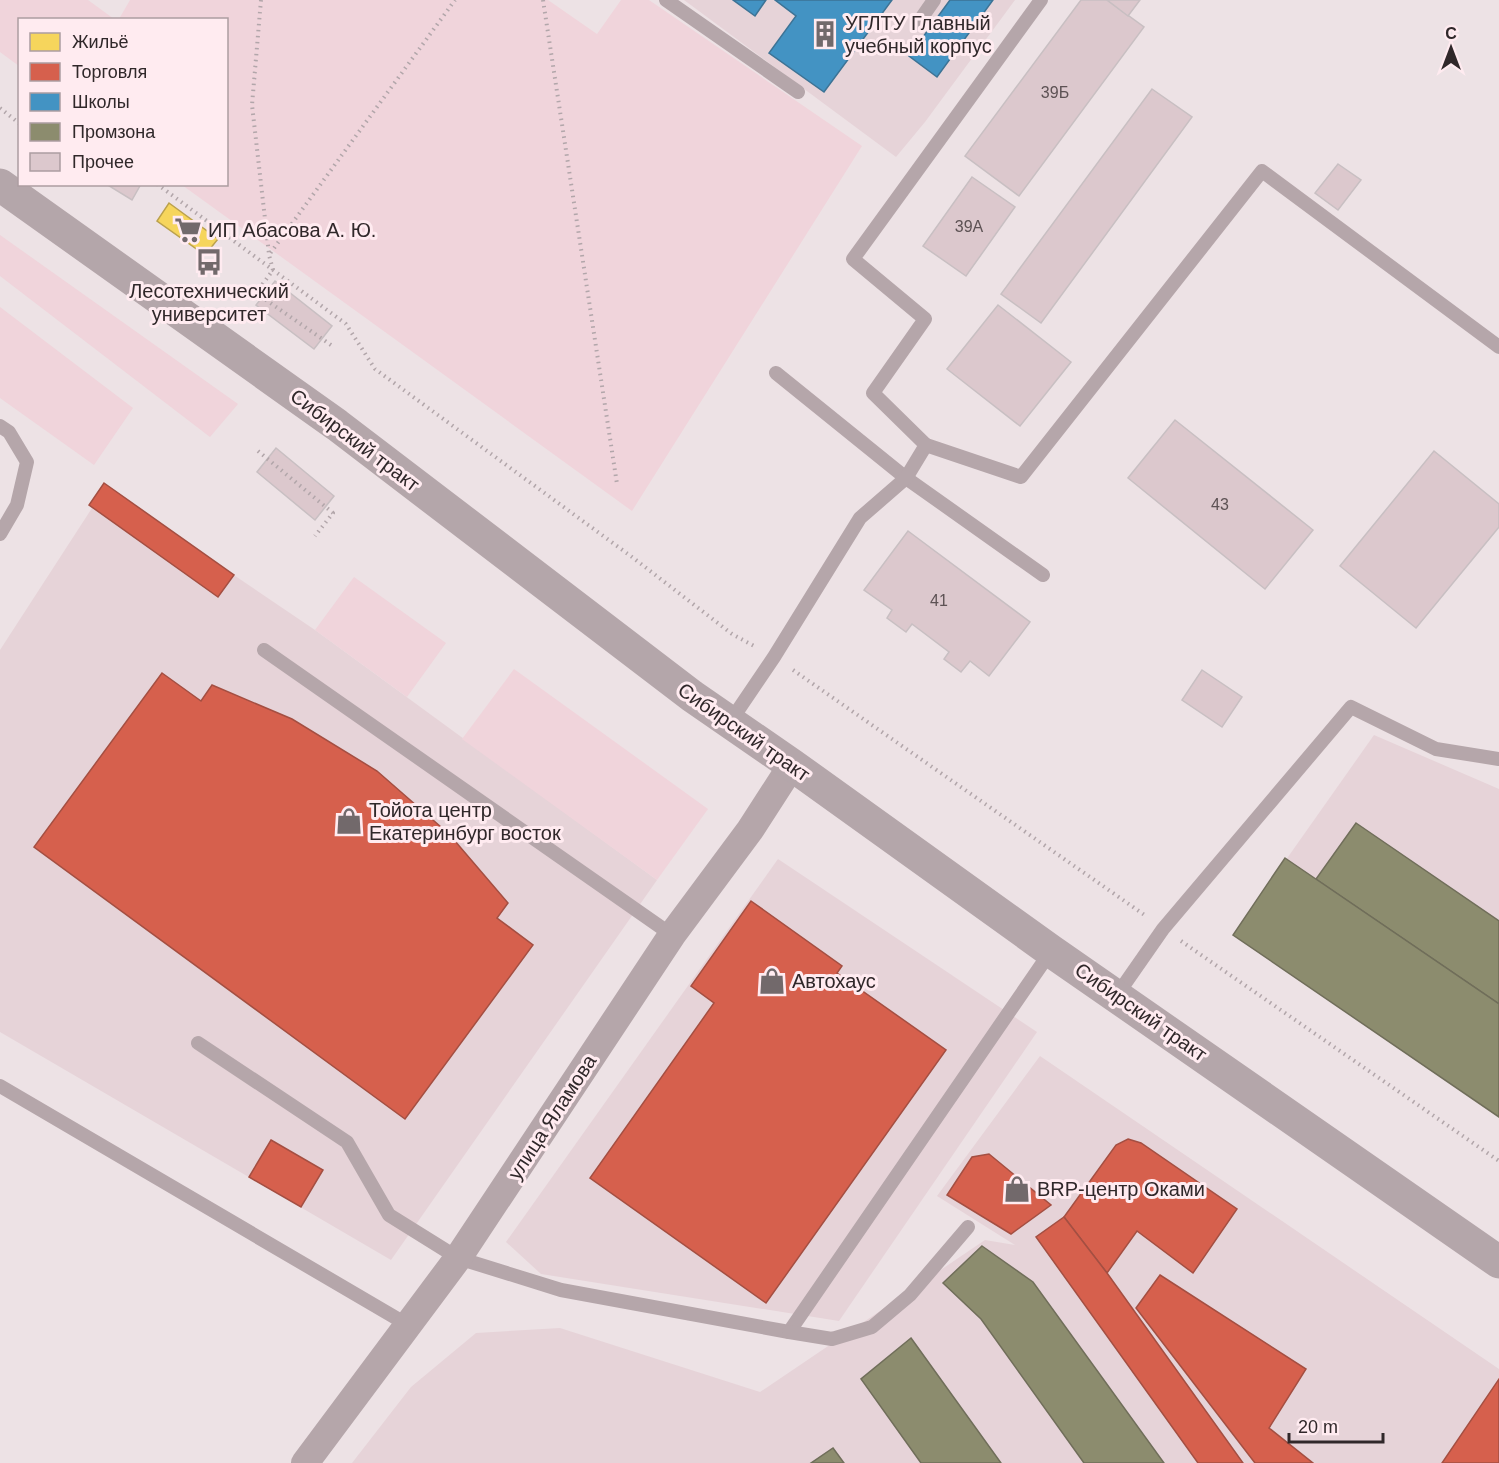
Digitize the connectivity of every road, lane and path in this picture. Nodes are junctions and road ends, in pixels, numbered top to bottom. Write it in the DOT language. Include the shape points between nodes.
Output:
graph roads {
  1 [pos="261,0"];
  2 [pos="455,0"];
  3 [pos="543,0"];
  4 [pos="666,0"];
  5 [pos="934,0"];
  6 [pos="1041,0"];
  7 [pos="918,23"];
  8 [pos="798,92"];
  9 [pos="0,108"];
  10 [pos="18,122"];
  11 [pos="0,185"];
  12 [pos="160,186"];
  13 [pos="269,255"];
  14 [pos="273,270"];
  15 [pos="331,345"];
  16 [pos="1499,347"];
  17 [pos="776,373"];
  18 [pos="0,426"];
  19 [pos="926,444"];
  20 [pos="258,451"];
  21 [pos="906,478"];
  22 [pos="617,484"];
  23 [pos="0,534"];
  24 [pos="315,536"];
  25 [pos="1043,575"];
  26 [pos="264,650"];
  27 [pos="774,657"];
  28 [pos="730,722"];
  29 [pos="1499,759"];
  30 [pos="792,765"];
  31 [pos="1163,928"];
  32 [pos="672,935"];
  33 [pos="1052,951"];
  34 [pos="1117,995"];
  35 [pos="198,1043"];
  36 [pos="0,1086"];
  37 [pos="1499,1161"];
  38 [pos="968,1227"];
  39 [pos="458,1258"];
  40 [pos="1499,1263"];
  41 [pos="408,1325"];
  42 [pos="789,1332"];
  43 [pos="304,1463"];
  1 -- 13 [label="path" via="252,105"];
  2 -- 13 [label="path"];
  3 -- 22 [label="path"];
  4 -- 8 [label="lane"];
  5 -- 7 [label="lane"];
  6 -- 19 [label="lane" via="853,259 925,319 873,393"];
  9 -- 10 [label="path"];
  11 -- 28 [label="main road, Сибирский тракт" via="337,425"];
  12 -- 14 [label="path"];
  13 -- 14 [label="path"];
  14 -- 15 [label="path" via="256,293"];
  14 -- 27 [label="path" via="346,324 375,369 732,634"];
  16 -- 19 [label="lane" via="1262,171 1021,477"];
  17 -- 21 [label="lane"];
  18 -- 23 [label="lane" via="9,432 27,462 17,506"];
  19 -- 21 [label="lane"];
  20 -- 24 [label="path" via="333,513"];
  21 -- 25 [label="lane"];
  21 -- 27 [label="lane" via="860,518"];
  26 -- 32 [label="lane"];
  27 -- 28 [label="lane"];
  27 -- 31 [label="path"];
  28 -- 30 [label="main road, Сибирский тракт"];
  29 -- 31 [label="lane" via="1436,749 1351,707"];
  30 -- 32 [label="street, улица Яламова" via="750,830"];
  30 -- 33 [label="main road, Сибирский тракт"];
  31 -- 34 [label="lane"];
  31 -- 37 [label="path"];
  32 -- 39 [label="street, улица Яламова"];
  33 -- 34 [label="main road, Сибирский тракт"];
  33 -- 42 [label="lane"];
  34 -- 40 [label="main road, Сибирский тракт"];
  35 -- 39 [label="lane" via="347,1142 388,1215"];
  36 -- 41 [label="lane"];
  38 -- 42 [label="lane" via="910,1295 872,1327 832,1339"];
  39 -- 41 [label="street, улица Яламова"];
  39 -- 42 [label="lane" via="561,1290"];
  41 -- 43 [label="street, улица Яламова"];
}
